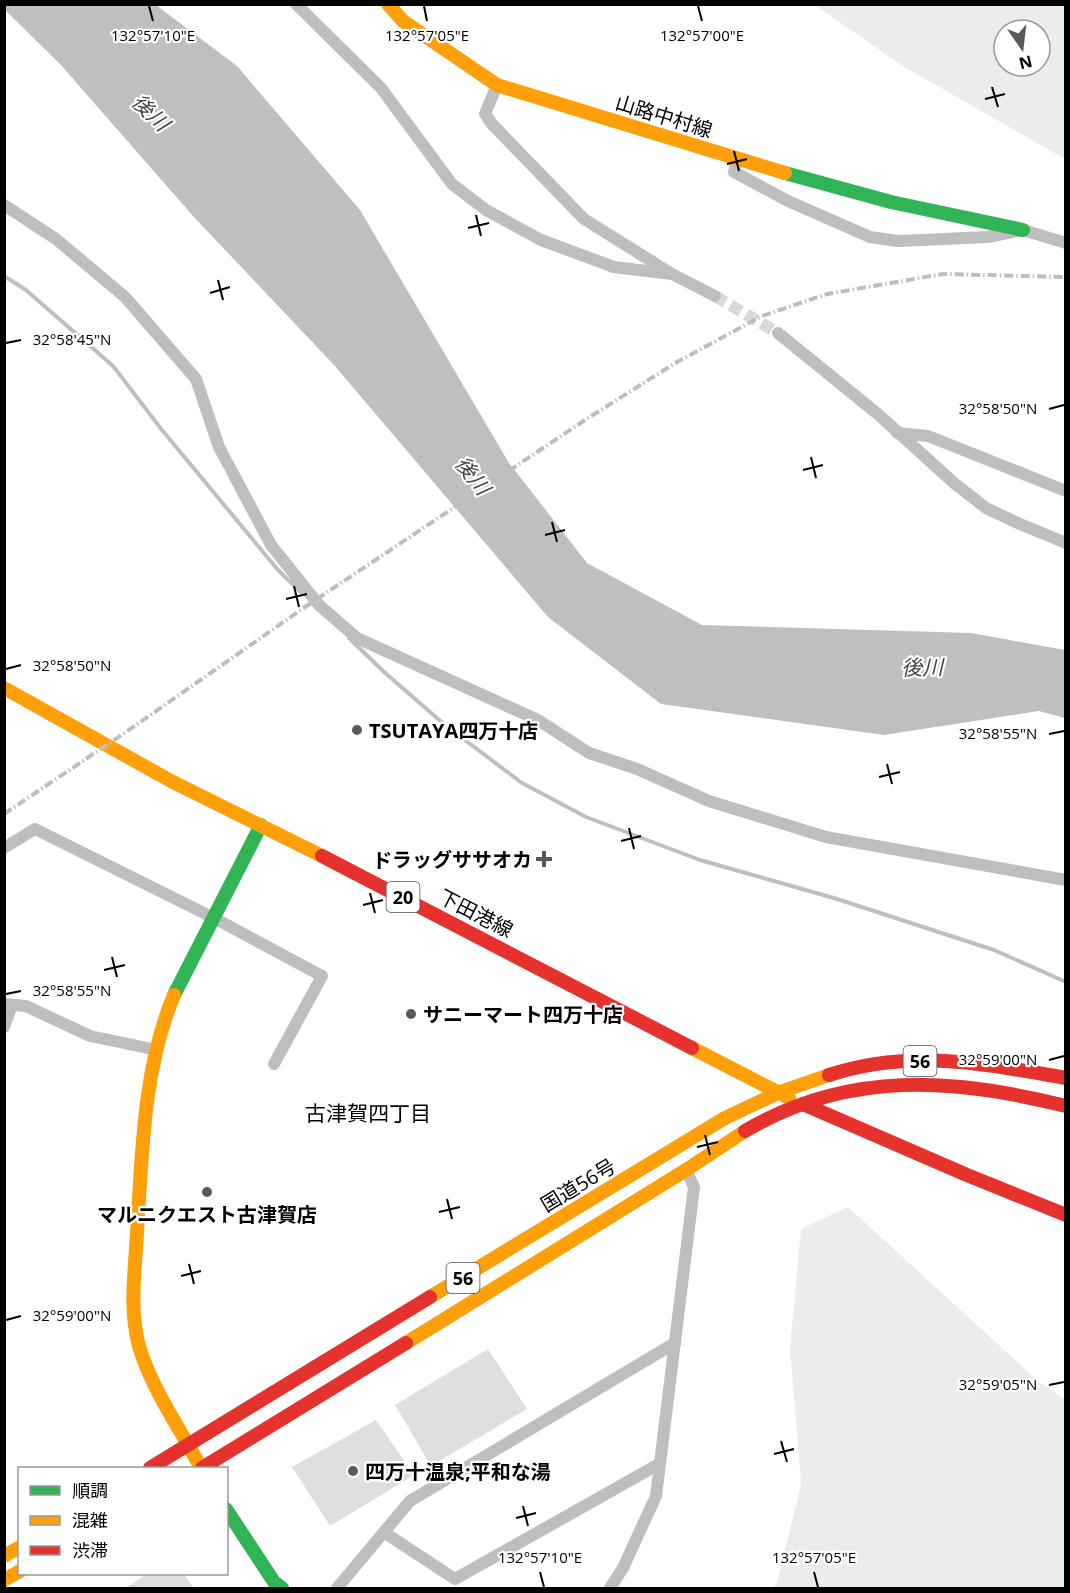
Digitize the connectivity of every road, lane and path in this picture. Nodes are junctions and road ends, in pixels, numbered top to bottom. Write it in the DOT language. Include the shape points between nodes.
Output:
graph roads {
  1 [pos="296,4"];
  2 [pos="388,4"];
  3 [pos="497,85"];
  4 [pos="737,159"];
  5 [pos="4,205"];
  6 [pos="1023,230"];
  7 [pos="1065,243"];
  8 [pos="672,274"];
  9 [pos="715,296"];
  10 [pos="778,333"];
  11 [pos="897,433"];
  12 [pos="1065,491"];
  13 [pos="1065,543"];
  14 [pos="4,688"];
  15 [pos="261,825"];
  16 [pos="4,848"];
  17 [pos="1065,880"];
  18 [pos="214,918"];
  19 [pos="8,1004"];
  20 [pos="4,1027"];
  21 [pos="157,1050"];
  22 [pos="274,1064"];
  23 [pos="1065,1078"];
  24 [pos="778,1092"];
  25 [pos="803,1104"];
  26 [pos="1065,1106"];
  27 [pos="686,1170"];
  28 [pos="1065,1215"];
  29 [pos="675,1343"];
  30 [pos="189,1444"];
  31 [pos="659,1464"];
  32 [pos="152,1467"];
  33 [pos="200,1467"];
  34 [pos="203,1467"];
  35 [pos="228,1512"];
  36 [pos="385,1533"];
  37 [pos="18,1548"];
  38 [pos="4,1556"];
  39 [pos="18,1572"];
  40 [pos="4,1580"];
  41 [pos="282,1588"];
  42 [pos="337,1588"];
  43 [pos="610,1588"];
  1 -- 8 [label="street" via="381,88 452,184 486,210 541,240 614,267"];
  2 -- 3 [label="main road, 山路中村線" via="403,21"];
  3 -- 4 [label="main road, 山路中村線"];
  3 -- 8 [label="street" via="485,114 492,124 584,219"];
  4 -- 6 [label="main road, 山路中村線" via="891,202"];
  4 -- 6 [label="street" via="734,172 870,237 898,241 977,238"];
  5 -- 17 [label="street" via="56,239 125,297 196,379 219,447 271,545 319,605 357,638 538,720 589,753 710,801 826,837"];
  6 -- 7 [label="street"];
  8 -- 9 [label="street"];
  10 -- 11 [label="street"];
  11 -- 12 [label="street" via="928,436"];
  11 -- 13 [label="street" via="986,508"];
  14 -- 15 [label="main road, 下田港線 / 20"];
  15 -- 18 [label="main road"];
  15 -- 24 [label="main road, 下田港線 / 20"];
  16 -- 18 [label="street" via="34,829"];
  18 -- 21 [label="main road" via="173,997"];
  18 -- 22 [label="street" via="322,976"];
  19 -- 20 [label="street"];
  19 -- 21 [label="street" via="26,1006 90,1036"];
  21 -- 30 [label="main road" via="145,1117 135,1328 150,1377"];
  23 -- 24 [label="main road, 国道56号 / 56" via="952,1060 888,1061 841,1069"];
  24 -- 25 [label="main road, 下田港線 / 20"];
  24 -- 30 [label="main road, 国道56号 / 56" via="725,1118"];
  25 -- 26 [label="main road, 56" via="850,1091 935,1083 1033,1097"];
  25 -- 27 [label="main road, 56" via="735,1137"];
  25 -- 28 [label="main road, 下田港線"];
  27 -- 29 [label="street" via="694,1187"];
  27 -- 34 [label="main road, 56"];
  29 -- 31 [label="street"];
  29 -- 36 [label="street" via="410,1501"];
  30 -- 32 [label="main road, 国道56号 / 56"];
  30 -- 33 [label="main road"];
  31 -- 36 [label="street" via="455,1579"];
  31 -- 43 [label="street" via="656,1496"];
  35 -- 41 [label="main road" via="274,1582"];
  36 -- 42 [label="street"];
  37 -- 38 [label="main road"];
  39 -- 40 [label="main road"];
}
